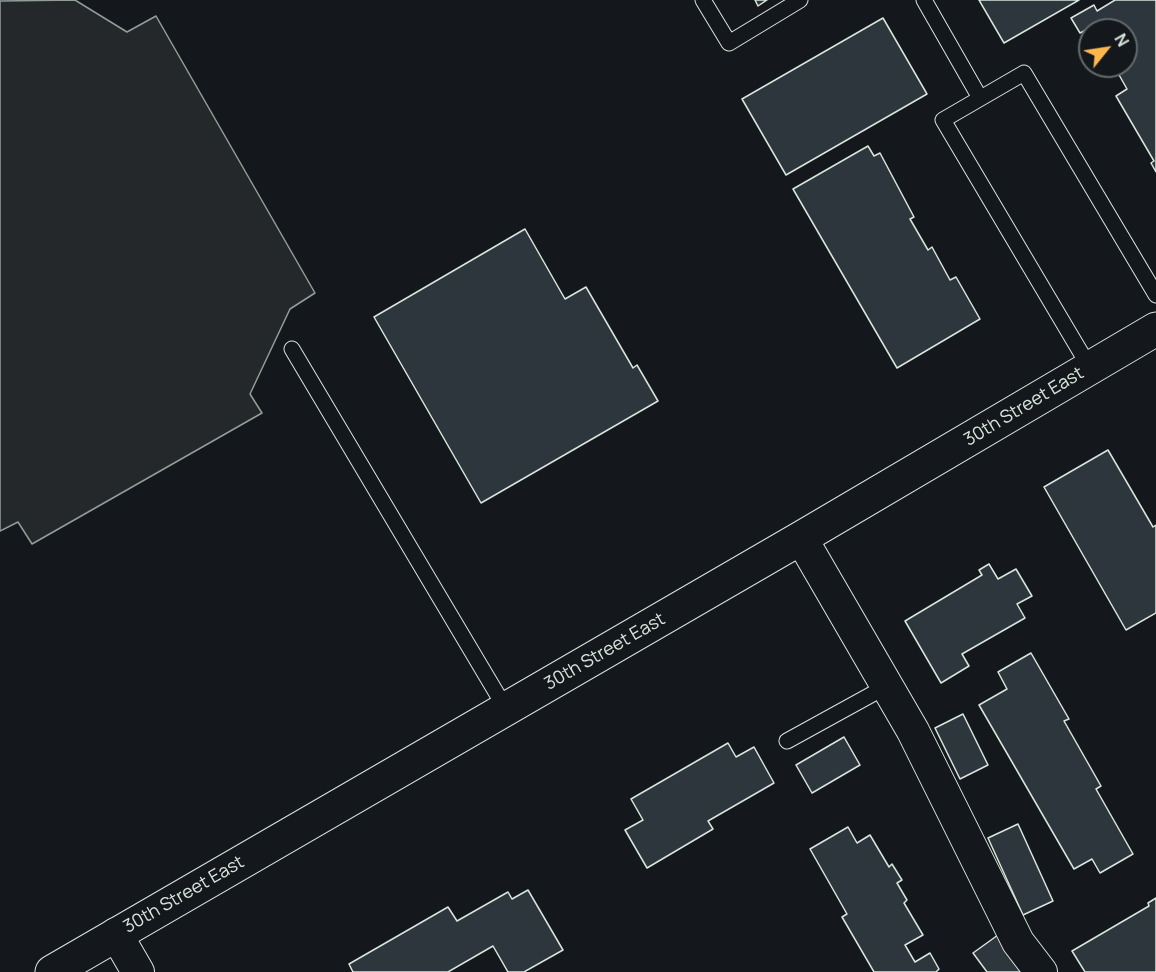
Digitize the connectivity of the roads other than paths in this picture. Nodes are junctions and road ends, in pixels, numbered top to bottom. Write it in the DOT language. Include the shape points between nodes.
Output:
graph roads {
  1 [pos="703,0"];
  2 [pos="800,0"];
  3 [pos="924,0"];
  4 [pos="980,98"];
  5 [pos="1156,295"];
  6 [pos="1156,329"];
  7 [pos="292,349"];
  8 [pos="1090,368"];
  9 [pos="801,538"];
  10 [pos="886,686"];
  11 [pos="506,709"];
  12 [pos="787,741"];
  13 [pos="116,934"];
  14 [pos="52,972"];
  15 [pos="138,972"];
  16 [pos="1041,972"];
  1 -- 2 [label="lane" via="729,43"];
  3 -- 4 [label="lane"];
  4 -- 5 [label="lane" via="1024,73"];
  4 -- 8 [label="lane" via="943,120"];
  6 -- 8 [label="street, 30th Street East"];
  7 -- 11 [label="lane"];
  8 -- 9 [label="street, 30th Street East"];
  9 -- 10 [label="street"];
  9 -- 11 [label="street, 30th Street East"];
  10 -- 12 [label="lane"];
  10 -- 16 [label="street" via="1018,942"];
  11 -- 13 [label="street, 30th Street East"];
  13 -- 14 [label="street, 30th Street East"];
  13 -- 15 [label="street"];
}
